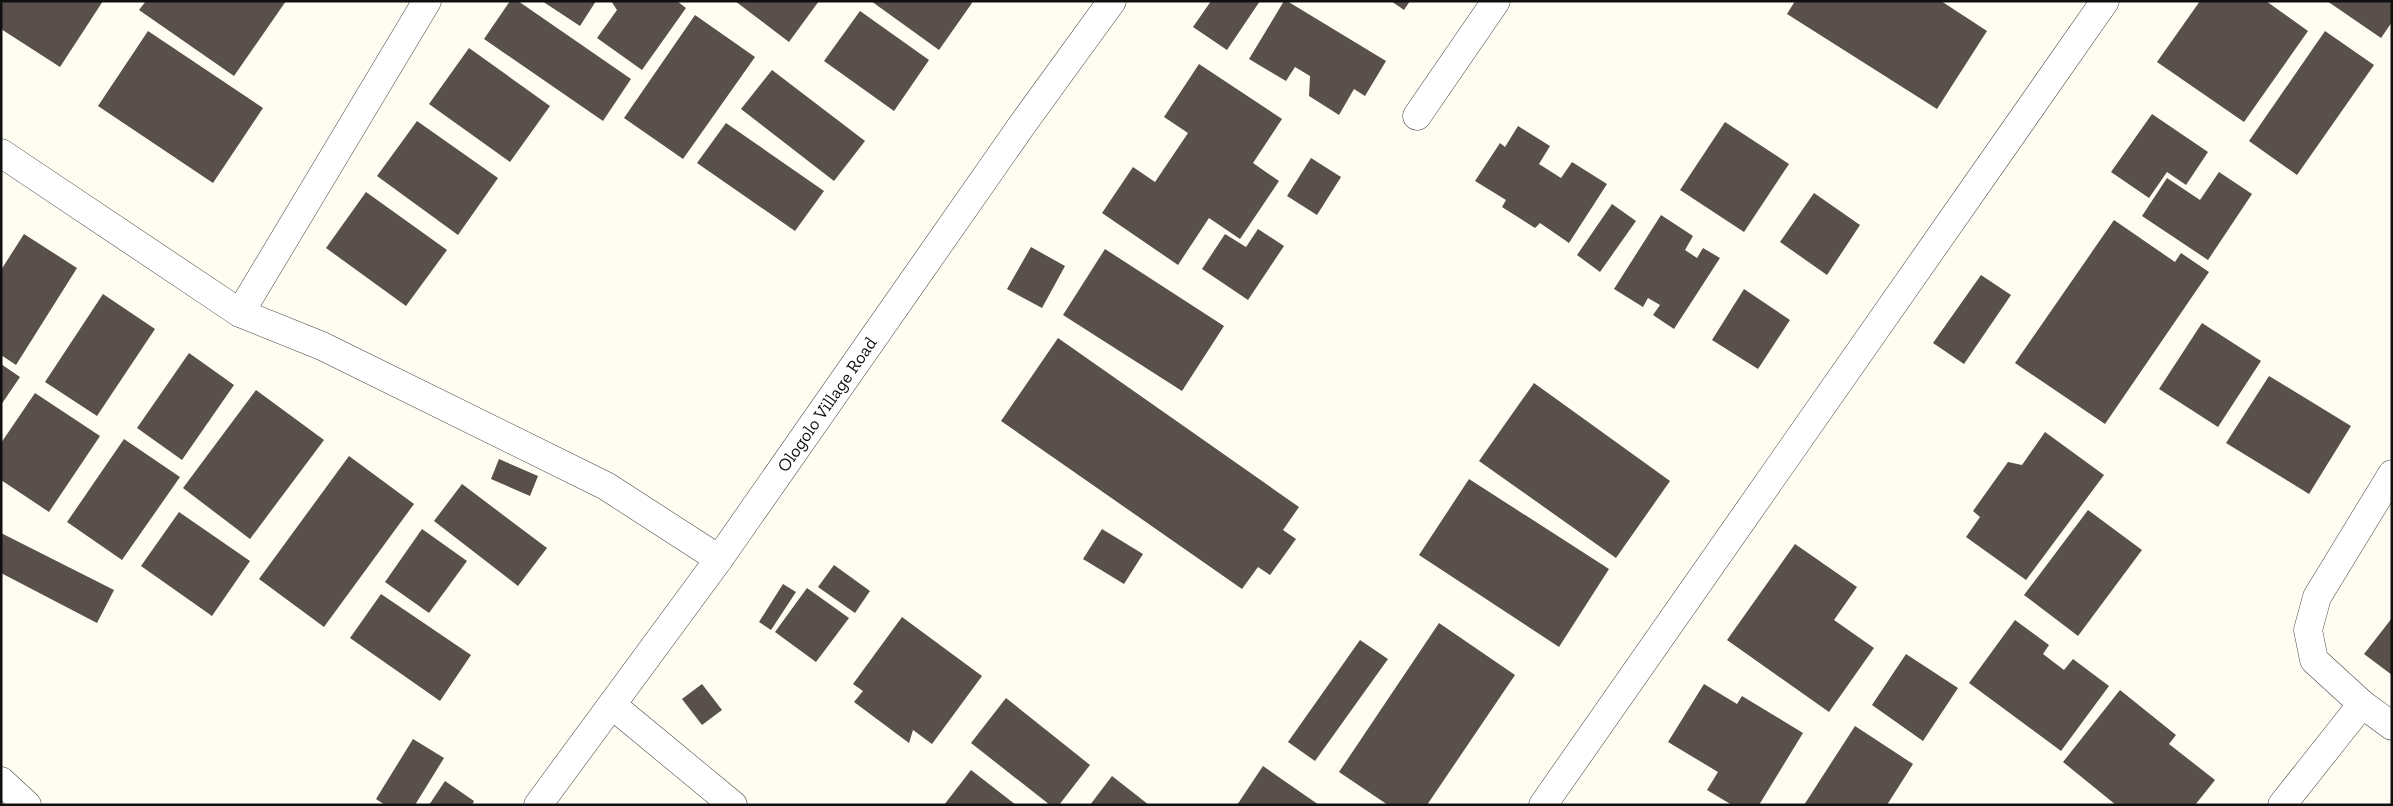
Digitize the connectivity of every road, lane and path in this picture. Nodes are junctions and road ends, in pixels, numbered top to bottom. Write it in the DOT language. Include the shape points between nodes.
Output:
graph roads {
  1 [pos="427,1"];
  2 [pos="1112,1"];
  3 [pos="1496,1"];
  4 [pos="2105,1"];
  5 [pos="1416,116"];
  6 [pos="1,153"];
  7 [pos="240,313"];
  8 [pos="2392,474"];
  9 [pos="719,558"];
  10 [pos="2362,704"];
  11 [pos="612,705"];
  12 [pos="2392,726"];
  13 [pos="1,781"];
  14 [pos="27,805"];
  15 [pos="538,805"];
  16 [pos="733,805"];
  17 [pos="1542,805"];
  18 [pos="2282,805"];
  1 -- 7 [label="street"];
  2 -- 9 [label="street, Ologolo Village Road" via="1016,132"];
  3 -- 5 [label="street"];
  4 -- 17 [label="street"];
  6 -- 7 [label="street"];
  7 -- 9 [label="street" via="322,346 606,486"];
  8 -- 10 [label="street" via="2317,597 2308,630 2314,660"];
  9 -- 11 [label="street, Ologolo Village Road"];
  10 -- 12 [label="street"];
  10 -- 18 [label="street"];
  11 -- 15 [label="street, Ologolo Village Road"];
  11 -- 16 [label="street"];
  13 -- 14 [label="street"];
}
